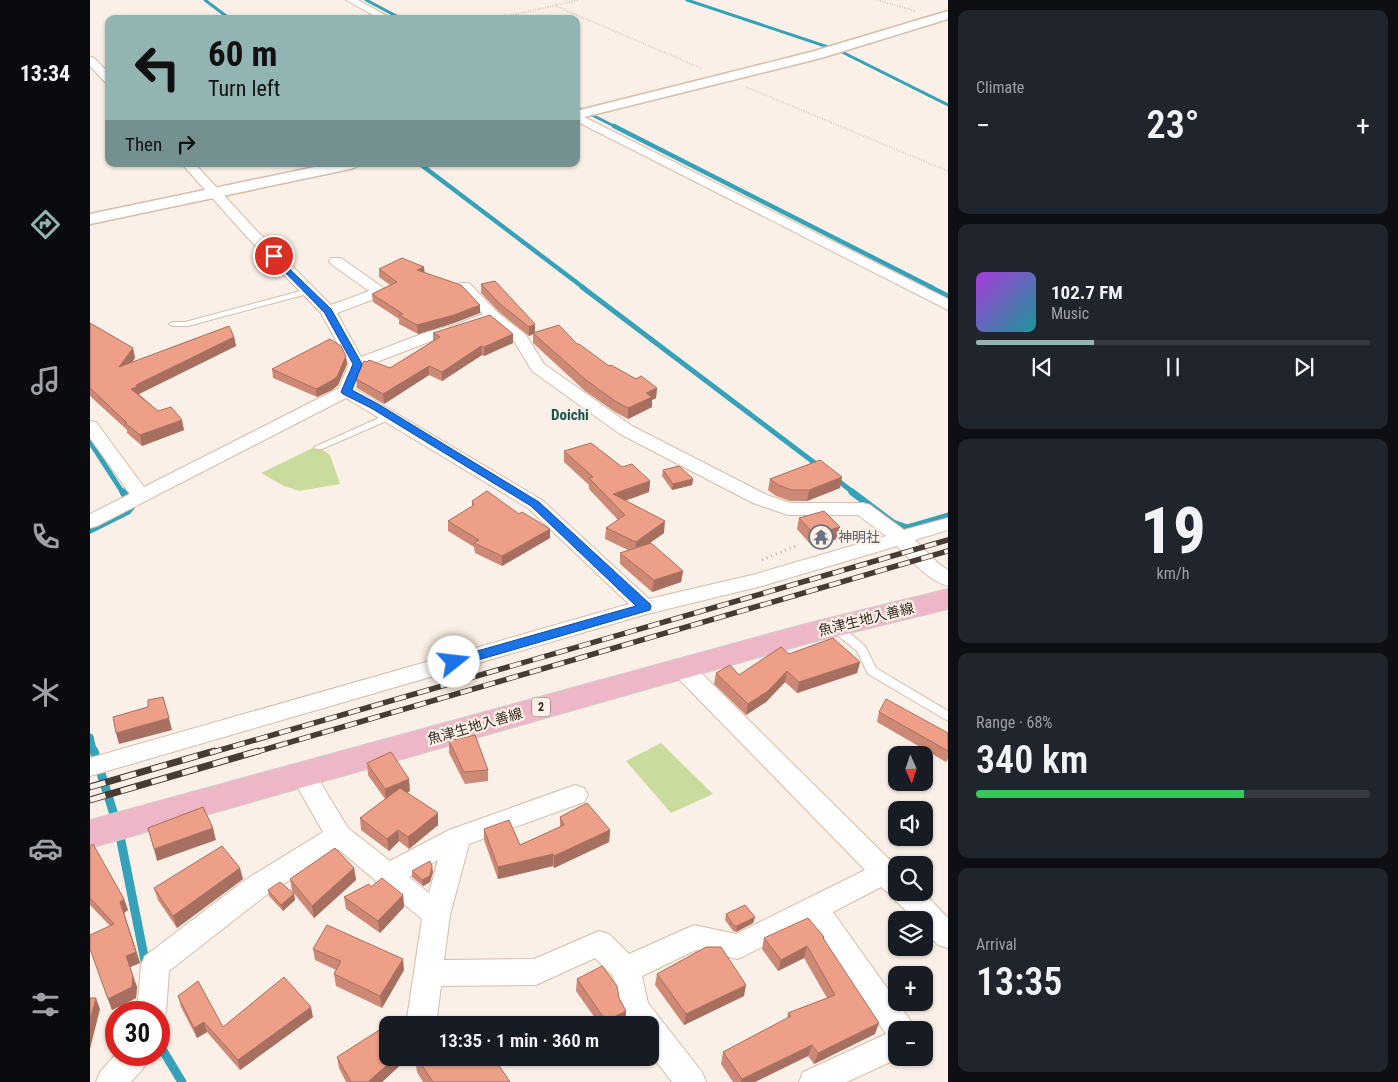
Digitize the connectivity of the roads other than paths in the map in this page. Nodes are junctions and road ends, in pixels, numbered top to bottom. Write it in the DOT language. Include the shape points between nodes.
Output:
graph roads {
  1 [pos="352,0"];
  2 [pos="380,15"];
  3 [pos="948,15"];
  4 [pos="90,60"];
  5 [pos="105,76"];
  6 [pos="580,114"];
  7 [pos="580,117"];
  8 [pos="191,167"];
  9 [pos="336,167"];
  10 [pos="215,193"];
  11 [pos="90,219"];
  12 [pos="336,261"];
  13 [pos="464,286"];
  14 [pos="308,291"];
  15 [pos="948,305"];
  16 [pos="328,311"];
  17 [pos="493,316"];
  18 [pos="173,324"];
  19 [pos="358,364"];
  20 [pos="346,392"];
  21 [pos="390,416"];
  22 [pos="90,426"];
  23 [pos="319,447"];
  24 [pos="141,495"];
  25 [pos="90,522"];
  26 [pos="948,524"];
  27 [pos="900,537"];
  28 [pos="948,579"];
  29 [pos="948,599"];
  30 [pos="645,607"];
  31 [pos="834,626"];
  32 [pos="682,668"];
  33 [pos="948,717"];
  34 [pos="90,767"];
  35 [pos="302,774"];
  36 [pos="575,795"];
  37 [pos="95,832"];
  38 [pos="339,835"];
  39 [pos="458,837"];
  40 [pos="386,876"];
  41 [pos="888,876"];
  42 [pos="888,879"];
  43 [pos="914,901"];
  44 [pos="815,908"];
  45 [pos="436,915"];
  46 [pos="948,936"];
  47 [pos="626,970"];
  48 [pos="428,973"];
  49 [pos="152,1001"];
  50 [pos="422,1016"];
  51 [pos="640,1016"];
  52 [pos="894,1021"];
  53 [pos="659,1040"];
  54 [pos="888,1048"];
  55 [pos="126,1066"];
  56 [pos="112,1082"];
  57 [pos="691,1082"];
  58 [pos="814,1082"];
  1 -- 2 [label="street"];
  3 -- 6 [label="street" via="816,55"];
  4 -- 5 [label="street"];
  7 -- 15 [label="street"];
  8 -- 10 [label="street"];
  9 -- 10 [label="street"];
  10 -- 11 [label="street"];
  10 -- 14 [label="street"];
  12 -- 16 [label="street" via="380,292"];
  13 -- 17 [label="street"];
  14 -- 16 [label="street"];
  14 -- 18 [label="lane" via="185,324"];
  16 -- 19 [label="street"];
  17 -- 19 [label="street" via="432,335"];
  17 -- 27 [label="street" via="520,338 538,367 626,430 760,499 788,509 863,509"];
  19 -- 20 [label="street"];
  20 -- 21 [label="street"];
  20 -- 24 [label="street"];
  21 -- 23 [label="lane"];
  21 -- 30 [label="street" via="535,504"];
  22 -- 24 [label="street"];
  24 -- 25 [label="street"];
  26 -- 27 [label="street"];
  27 -- 28 [label="street" via="932,570"];
  27 -- 30 [label="street" via="755,582"];
  29 -- 31 [label="main road, 魚津生地入善線 / 2"];
  30 -- 34 [label="street"];
  31 -- 32 [label="main road, 魚津生地入善線 / 2"];
  31 -- 33 [label="lane" via="861,649 872,671"];
  32 -- 35 [label="main road, 魚津生地入善線 / 2"];
  32 -- 41 [label="street"];
  35 -- 37 [label="main road, 魚津生地入善線 / 2"];
  35 -- 38 [label="street"];
  36 -- 39 [label="street"];
  38 -- 40 [label="street"];
  38 -- 49 [label="street" via="255,888 155,965"];
  39 -- 40 [label="street"];
  39 -- 45 [label="street"];
  40 -- 45 [label="street"];
  42 -- 44 [label="street"];
  43 -- 46 [label="street"];
  44 -- 47 [label="street" via="738,947 694,937"];
  44 -- 52 [label="street"];
  45 -- 48 [label="street"];
  47 -- 48 [label="street" via="599,943 536,972"];
  47 -- 51 [label="street" via="635,1009"];
  48 -- 50 [label="street"];
  53 -- 57 [label="street"];
  54 -- 58 [label="street"];
  55 -- 56 [label="street"];
}
